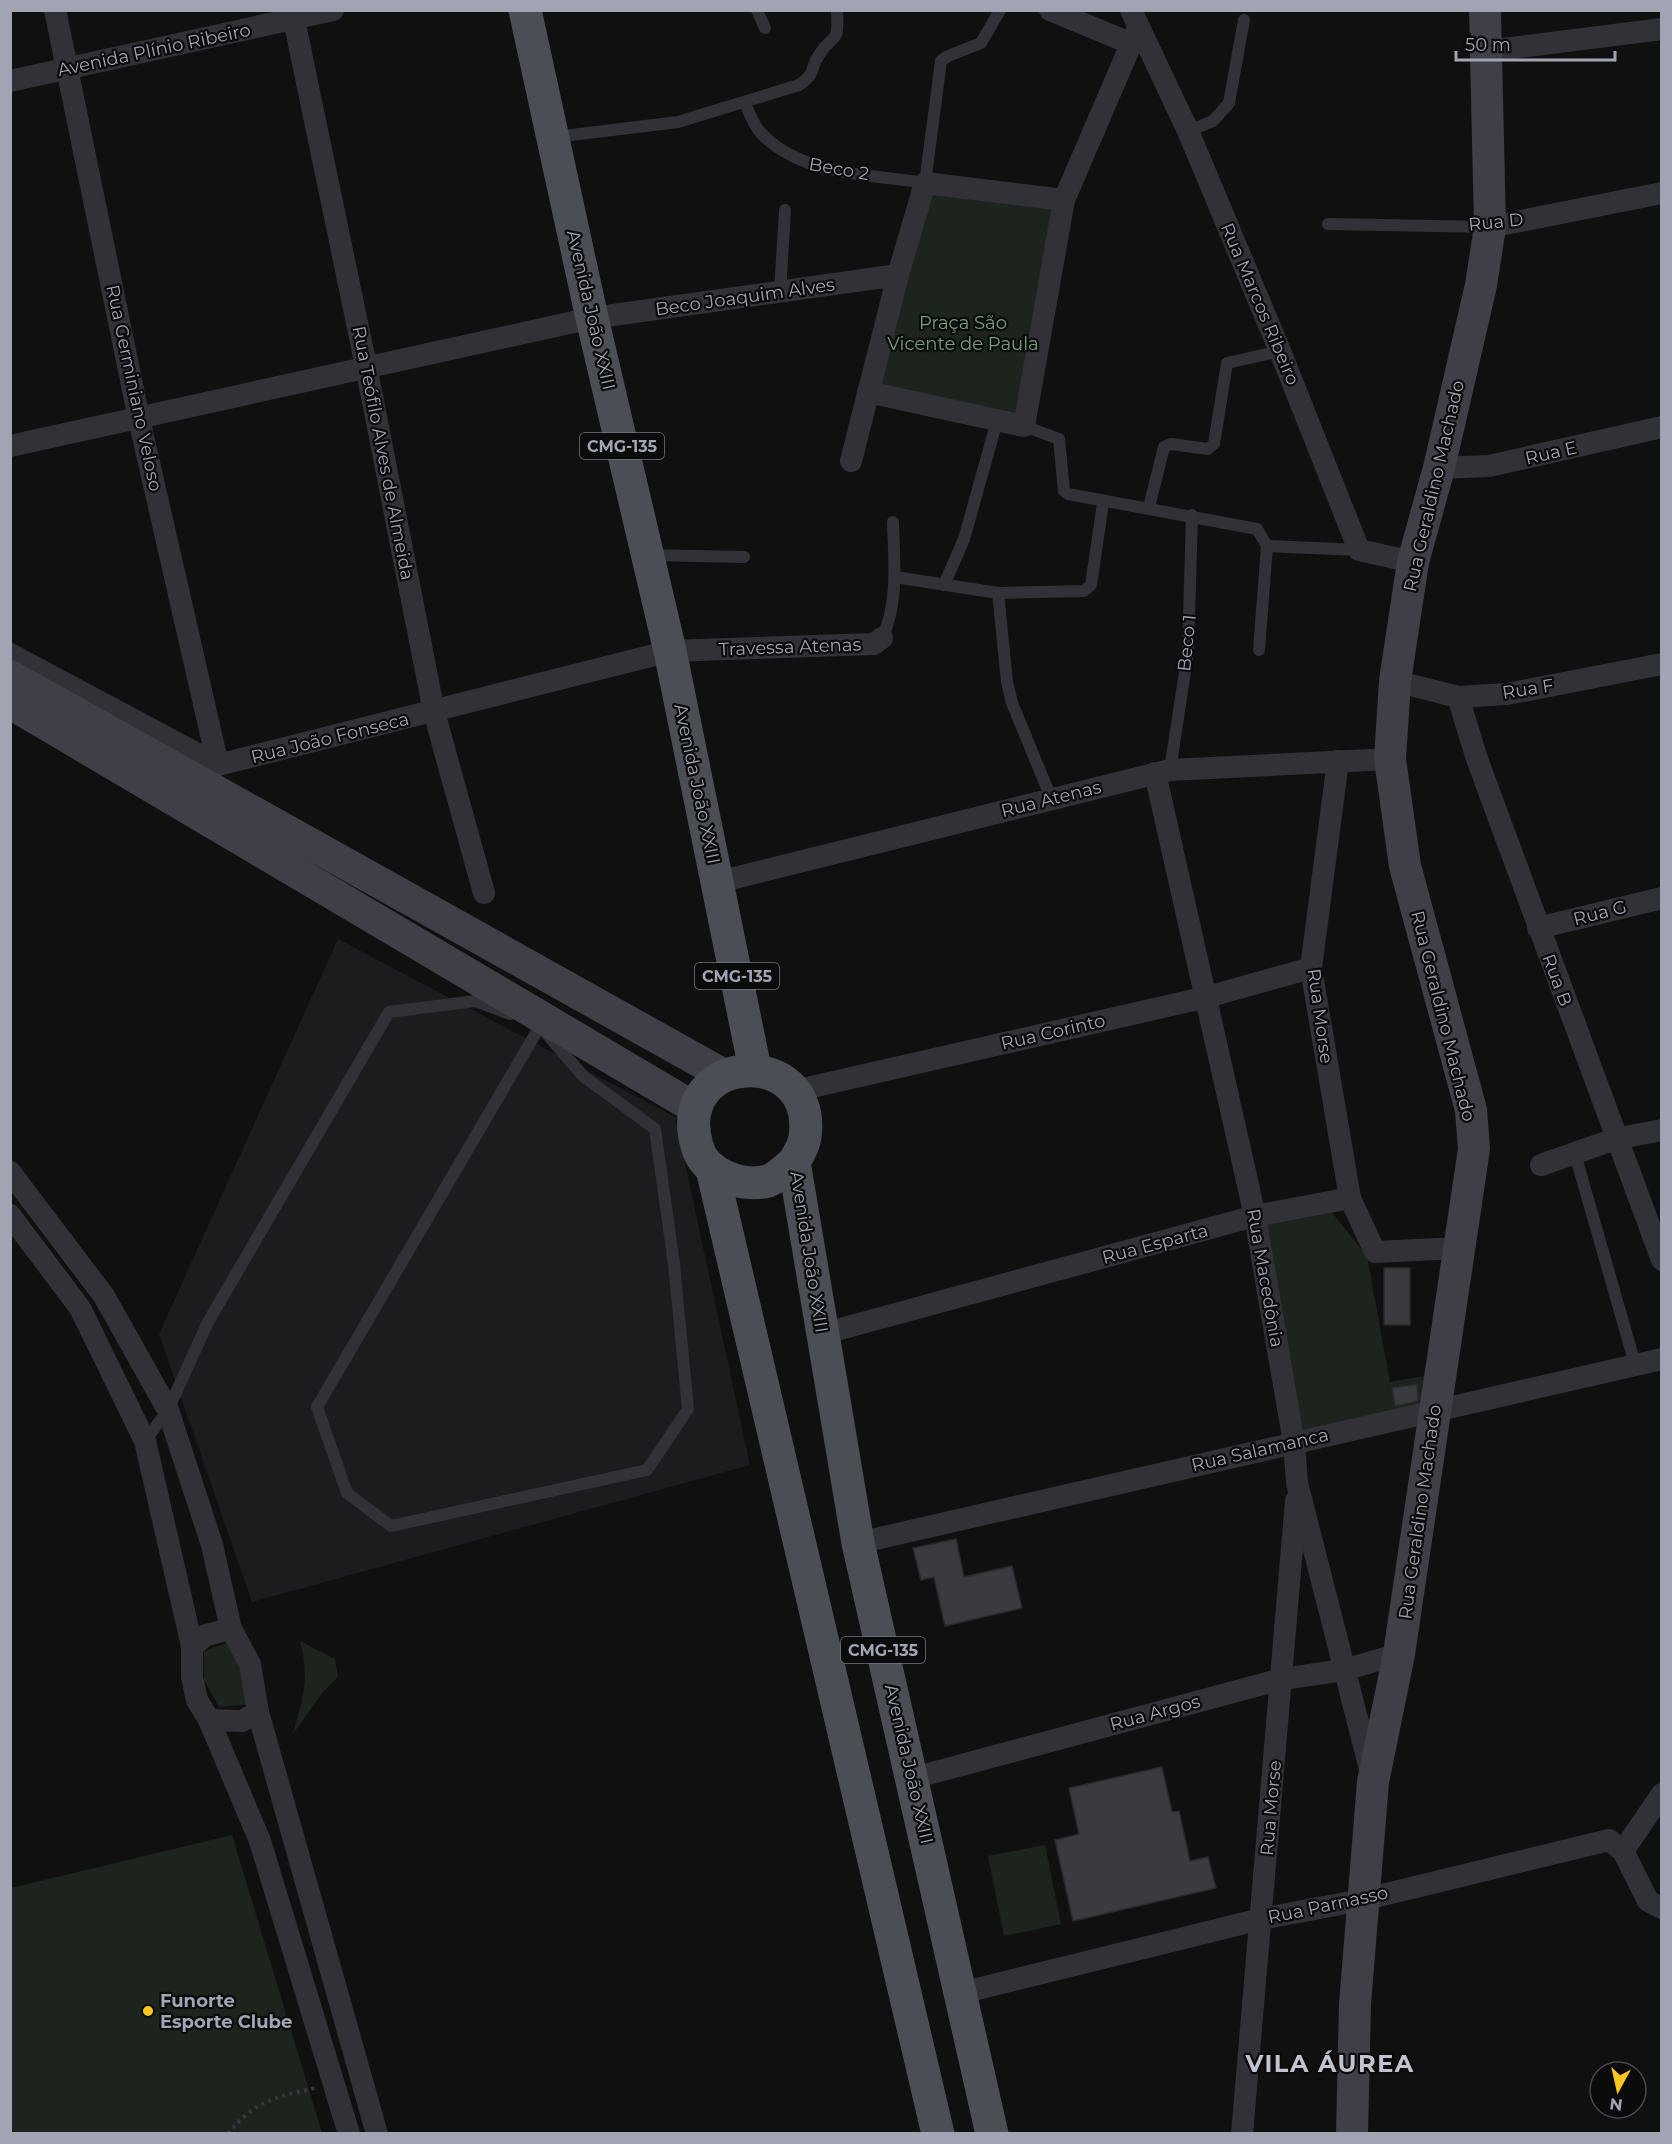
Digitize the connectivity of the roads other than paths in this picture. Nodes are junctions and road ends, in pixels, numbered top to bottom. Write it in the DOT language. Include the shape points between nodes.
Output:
graph roads {
  1 [pos="55,10"];
  2 [pos="333,10"];
  3 [pos="525,10"];
  4 [pos="757,10"];
  5 [pos="837,10"];
  6 [pos="1000,10"];
  7 [pos="1050,10"];
  8 [pos="1485,10"];
  9 [pos="293,15"];
  10 [pos="1244,20"];
  11 [pos="1133,27"];
  12 [pos="765,28"];
  13 [pos="1662,29"];
  14 [pos="1486,51"];
  15 [pos="68,69"];
  16 [pos="10,81"];
  17 [pos="745,103"];
  18 [pos="1188,131"];
  19 [pos="554,137"];
  20 [pos="925,183"];
  21 [pos="1662,193"];
  22 [pos="1064,200"];
  23 [pos="785,210"];
  24 [pos="1328,224"];
  25 [pos="1490,227"];
  26 [pos="897,275"];
  27 [pos="780,292"];
  28 [pos="592,318"];
  29 [pos="1280,351"];
  30 [pos="366,366"];
  31 [pos="868,392"];
  32 [pos="139,419"];
  33 [pos="997,421"];
  34 [pos="1024,426"];
  35 [pos="1662,428"];
  36 [pos="10,446"];
  37 [pos="850,461"];
  38 [pos="1439,468"];
  39 [pos="1103,503"];
  40 [pos="1149,507"];
  41 [pos="1192,515"];
  42 [pos="893,522"];
  43 [pos="1267,546"];
  44 [pos="1359,550"];
  45 [pos="648,555"];
  46 [pos="744,556"];
  47 [pos="1413,562"];
  48 [pos="895,577"];
  49 [pos="944,585"];
  50 [pos="998,593"];
  51 [pos="882,638"];
  52 [pos="1259,650"];
  53 [pos="670,651"];
  54 [pos="10,654"];
  55 [pos="1662,664"];
  56 [pos="10,676"];
  57 [pos="1395,681"];
  58 [pos="1458,697"];
  59 [pos="10,703"];
  60 [pos="434,712"];
  61 [pos="1390,759"];
  62 [pos="1338,761"];
  63 [pos="218,765"];
  64 [pos="1162,772"];
  65 [pos="1052,800"];
  66 [pos="718,882"];
  67 [pos="484,893"];
  68 [pos="1662,898"];
  69 [pos="1538,928"];
  70 [pos="1311,968"];
  71 [pos="1207,998"];
  72 [pos="540,1026"];
  73 [pos="740,1072"];
  74 [pos="794,1091"];
  75 [pos="695,1108"];
  76 [pos="1662,1130"];
  77 [pos="1615,1139"];
  78 [pos="1575,1154"];
  79 [pos="794,1162"];
  80 [pos="1541,1165"];
  81 [pos="712,1170"];
  82 [pos="10,1172"];
  83 [pos="1350,1198"];
  84 [pos="10,1215"];
  85 [pos="1255,1216"];
  86 [pos="1460,1248"];
  87 [pos="1662,1260"];
  88 [pos="822,1334"];
  89 [pos="1662,1359"];
  90 [pos="1635,1364"];
  91 [pos="1435,1409"];
  92 [pos="168,1410"];
  93 [pos="145,1441"];
  94 [pos="1294,1443"];
  95 [pos="1297,1483"];
  96 [pos="858,1543"];
  97 [pos="231,1629"];
  98 [pos="192,1646"];
  99 [pos="1399,1654"];
  100 [pos="1344,1670"];
  101 [pos="1282,1679"];
  102 [pos="258,1712"];
  103 [pos="209,1720"];
  104 [pos="913,1778"];
  105 [pos="1373,1782"];
  106 [pos="1662,1794"];
  107 [pos="1623,1851"];
  108 [pos="1362,1899"];
  109 [pos="1662,1908"];
  110 [pos="1261,1919"];
  111 [pos="961,1993"];
  112 [pos="374,2123"];
  113 [pos="347,2127"];
  114 [pos="938,2133"];
  115 [pos="992,2133"];
  116 [pos="1242,2133"];
  117 [pos="1352,2133"];
  1 -- 15 [label="street, Rua Germiniano Veloso"];
  2 -- 9 [label="street, Avenida Plínio Ribeiro"];
  3 -- 19 [label="main road, Avenida João XXIII / CMG-135"];
  4 -- 12 [label="lane"];
  5 -- 17 [label="lane" via="838,32 819,54 810,77 799,85"];
  6 -- 20 [label="lane" via="981,43 941,62"];
  7 -- 11 [label="street"];
  8 -- 14 [label="street, Rua Geraldino Machado"];
  9 -- 15 [label="street, Avenida Plínio Ribeiro"];
  9 -- 30 [label="street, Rua Teófilo Alves de Almeida"];
  10 -- 18 [label="lane" via="1229,103 1213,121"];
  11 -- 18 [label="street, Rua Marcos Ribeiro"];
  11 -- 22 [label="street"];
  13 -- 14 [label="street"];
  14 -- 25 [label="street, Rua Geraldino Machado"];
  15 -- 16 [label="street, Avenida Plínio Ribeiro"];
  15 -- 32 [label="street, Rua Germiniano Veloso"];
  17 -- 19 [label="lane" via="678,122"];
  17 -- 20 [label="lane, Beco 2" via="758,131 801,162"];
  18 -- 29 [label="street, Rua Marcos Ribeiro"];
  19 -- 28 [label="main road, Avenida João XXIII / CMG-135"];
  20 -- 22 [label="street"];
  20 -- 26 [label="street"];
  21 -- 25 [label="street, Rua D"];
  22 -- 34 [label="street"];
  23 -- 27 [label="lane"];
  24 -- 25 [label="lane, Rua D"];
  25 -- 38 [label="street, Rua Geraldino Machado" via="1481,285"];
  26 -- 27 [label="street, Beco Joaquim Alves"];
  26 -- 31 [label="street"];
  27 -- 28 [label="street, Beco Joaquim Alves"];
  28 -- 30 [label="street, Beco Joaquim Alves"];
  28 -- 45 [label="main road, Avenida João XXIII / CMG-135"];
  29 -- 40 [label="lane" via="1227,363 1214,444 1208,449 1171,444 1164,447"];
  29 -- 44 [label="street, Rua Marcos Ribeiro"];
  30 -- 32 [label="street, Beco Joaquim Alves"];
  30 -- 60 [label="street, Rua Teófilo Alves de Almeida"];
  31 -- 33 [label="street"];
  31 -- 37 [label="street"];
  32 -- 36 [label="street, Beco Joaquim Alves"];
  32 -- 63 [label="street, Rua Germiniano Veloso"];
  33 -- 34 [label="street"];
  33 -- 49 [label="lane" via="964,539"];
  34 -- 39 [label="lane" via="1059,439 1064,491"];
  35 -- 38 [label="street, Rua E" via="1489,466"];
  38 -- 47 [label="street, Rua Geraldino Machado"];
  39 -- 40 [label="lane"];
  39 -- 50 [label="lane" via="1088,589"];
  40 -- 41 [label="lane"];
  41 -- 43 [label="lane" via="1257,529"];
  41 -- 64 [label="lane, Beco 1" via="1188,652"];
  42 -- 48 [label="lane, Travessa Atenas"];
  43 -- 44 [label="lane"];
  43 -- 52 [label="lane"];
  44 -- 47 [label="street"];
  45 -- 46 [label="lane"];
  45 -- 53 [label="main road, Avenida João XXIII / CMG-135"];
  47 -- 57 [label="street, Rua Geraldino Machado"];
  48 -- 49 [label="lane"];
  48 -- 51 [label="lane, Travessa Atenas"];
  49 -- 50 [label="lane"];
  50 -- 65 [label="lane" via="1012,703"];
  51 -- 53 [label="street, Travessa Atenas" via="874,644"];
  53 -- 60 [label="street, Rua João Fonseca"];
  53 -- 66 [label="main road, Avenida João XXIII / CMG-135"];
  54 -- 63 [label="street"];
  55 -- 58 [label="street, Rua F" via="1507,694"];
  56 -- 73 [label="street"];
  57 -- 58 [label="street, Rua F"];
  57 -- 61 [label="street, Rua Geraldino Machado"];
  58 -- 69 [label="street, Rua B"];
  59 -- 75 [label="street"];
  60 -- 63 [label="street, Rua João Fonseca"];
  60 -- 67 [label="street, Rua Teófilo Alves de Almeida"];
  61 -- 62 [label="street, Rua Atenas"];
  61 -- 86 [label="street, Rua Geraldino Machado" via="1405,866 1471,1110 1474,1149"];
  62 -- 64 [label="street, Rua Atenas"];
  62 -- 70 [label="street, Rua Morse"];
  64 -- 65 [label="street, Rua Atenas"];
  64 -- 71 [label="street, Rua Macedônia"];
  65 -- 66 [label="street, Rua Atenas"];
  66 -- 73 [label="main road, Avenida João XXIII / CMG-135"];
  68 -- 69 [label="street, Rua G"];
  69 -- 77 [label="street, Rua B"];
  70 -- 71 [label="street, Rua Corinto"];
  70 -- 83 [label="street, Rua Morse"];
  71 -- 74 [label="street, Rua Corinto"];
  71 -- 85 [label="street, Rua Macedônia"];
  72 -- 72 [label="lane" via="583,1076 655,1129 674,1264 688,1409 647,1470 391,1526 347,1493 317,1407"];
  72 -- 92 [label="lane" via="475,1001 389,1011 208,1322"];
  73 -- 74 [label="main road" via="777,1076"];
  73 -- 75 [label="main road" via="704,1090"];
  74 -- 79 [label="main road, Avenida João XXIII" via="806,1114 806,1131"];
  75 -- 81 [label="main road, CMG-135" via="692,1130 698,1152"];
  76 -- 77 [label="street"];
  77 -- 78 [label="street"];
  77 -- 87 [label="street, Rua B"];
  78 -- 80 [label="street"];
  78 -- 90 [label="lane"];
  79 -- 81 [label="main road" via="769,1181 739,1182"];
  79 -- 88 [label="main road, Avenida João XXIII / CMG-135"];
  81 -- 114 [label="main road, CMG-135"];
  82 -- 92 [label="street" via="104,1296"];
  83 -- 85 [label="street, Rua Esparta"];
  83 -- 86 [label="street" via="1375,1252"];
  84 -- 93 [label="street" via="80,1308"];
  85 -- 88 [label="street, Rua Esparta"];
  85 -- 94 [label="street, Rua Macedônia"];
  86 -- 91 [label="street, Rua Geraldino Machado"];
  88 -- 96 [label="main road, Avenida João XXIII / CMG-135"];
  89 -- 90 [label="street, Rua Salamanca"];
  90 -- 91 [label="street, Rua Salamanca"];
  91 -- 94 [label="street, Rua Salamanca"];
  91 -- 99 [label="street, Rua Geraldino Machado"];
  92 -- 93 [label="lane"];
  92 -- 97 [label="street" via="212,1545"];
  93 -- 98 [label="street"];
  94 -- 95 [label="street, Rua Macedônia"];
  94 -- 96 [label="street, Rua Salamanca"];
  95 -- 100 [label="street, Rua Macedônia"];
  95 -- 101 [label="street, Rua Morse"];
  96 -- 104 [label="main road, Avenida João XXIII / CMG-135"];
  97 -- 98 [label="street" via="206,1635"];
  97 -- 102 [label="street" via="250,1664"];
  98 -- 103 [label="street" via="194,1689"];
  99 -- 100 [label="street, Rua Argos"];
  99 -- 105 [label="street, Rua Geraldino Machado"];
  100 -- 101 [label="street, Rua Argos"];
  100 -- 105 [label="street, Rua Macedônia"];
  101 -- 104 [label="street, Rua Argos"];
  101 -- 110 [label="street, Rua Morse"];
  102 -- 103 [label="street" via="242,1721"];
  102 -- 112 [label="street"];
  103 -- 113 [label="street" via="260,1841"];
  104 -- 111 [label="main road, Avenida João XXIII / CMG-135"];
  105 -- 108 [label="street, Rua Geraldino Machado"];
  106 -- 107 [label="street"];
  107 -- 108 [label="street, Rua Parnasso" via="1610,1840"];
  107 -- 109 [label="street" via="1648,1901"];
  108 -- 110 [label="street, Rua Parnasso"];
  108 -- 117 [label="street, Rua Geraldino Machado"];
  110 -- 111 [label="street, Rua Parnasso"];
  110 -- 116 [label="street, Rua Morse"];
  111 -- 115 [label="main road, Avenida João XXIII / CMG-135"];
  112 -- 113 [label="street"];
}
